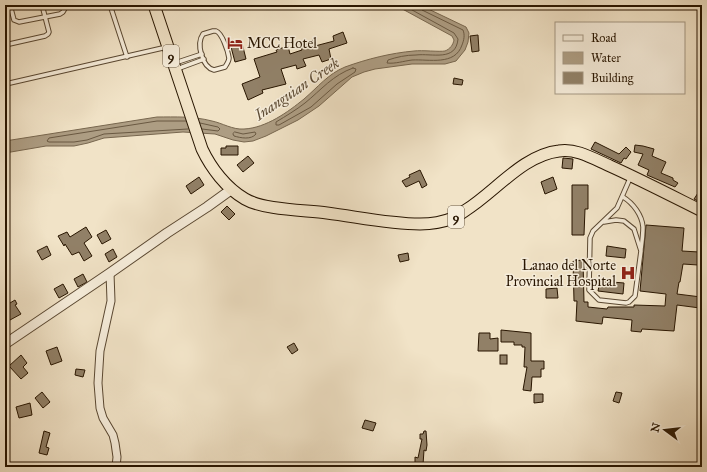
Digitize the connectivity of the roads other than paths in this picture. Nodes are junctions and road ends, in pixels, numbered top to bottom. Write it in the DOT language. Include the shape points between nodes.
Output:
graph roads {
  1 [pos="10,5"];
  2 [pos="42,5"];
  3 [pos="67,5"];
  4 [pos="110,5"];
  5 [pos="154,5"];
  6 [pos="45,18"];
  7 [pos="5,45"];
  8 [pos="168,47"];
  9 [pos="202,54"];
  10 [pos="127,57"];
  11 [pos="204,59"];
  12 [pos="175,66"];
  13 [pos="5,82"];
  14 [pos="631,175"];
  15 [pos="232,189"];
  16 [pos="623,197"];
  17 [pos="702,211"];
  18 [pos="604,222"];
  19 [pos="641,251"];
  20 [pos="110,273"];
  21 [pos="5,344"];
  22 [pos="116,467"];
  1 -- 6 [label="lane" via="16,22"];
  2 -- 6 [label="lane"];
  3 -- 6 [label="lane" via="60,14"];
  4 -- 10 [label="lane"];
  5 -- 8 [label="highway, 9"];
  6 -- 7 [label="lane" via="49,32 47,36"];
  8 -- 10 [label="lane"];
  8 -- 12 [label="highway, 9"];
  9 -- 11 [label="lane"];
  9 -- 11 [label="lane" via="200,45 203,34 220,32 229,57 227,66 214,70 208,67"];
  9 -- 12 [label="lane"];
  10 -- 13 [label="lane" via="10,84"];
  11 -- 12 [label="lane"];
  12 -- 15 [label="highway, 9" via="202,149 213,168"];
  14 -- 15 [label="highway, 9" via="584,154 560,150 533,159 454,218 420,224 273,207 252,202"];
  14 -- 16 [label="lane"];
  14 -- 17 [label="highway, 9"];
  15 -- 20 [label="street"];
  16 -- 18 [label="lane"];
  16 -- 19 [label="lane" via="636,208 643,226"];
  18 -- 19 [label="lane" via="624,221 634,229"];
  18 -- 19 [label="lane" via="593,231 590,238 588,285 595,297 603,301 626,303 632,299 636,291"];
  20 -- 21 [label="street"];
  20 -- 22 [label="street" via="111,301 100,351 98,397 100,408 113,435"];
}
